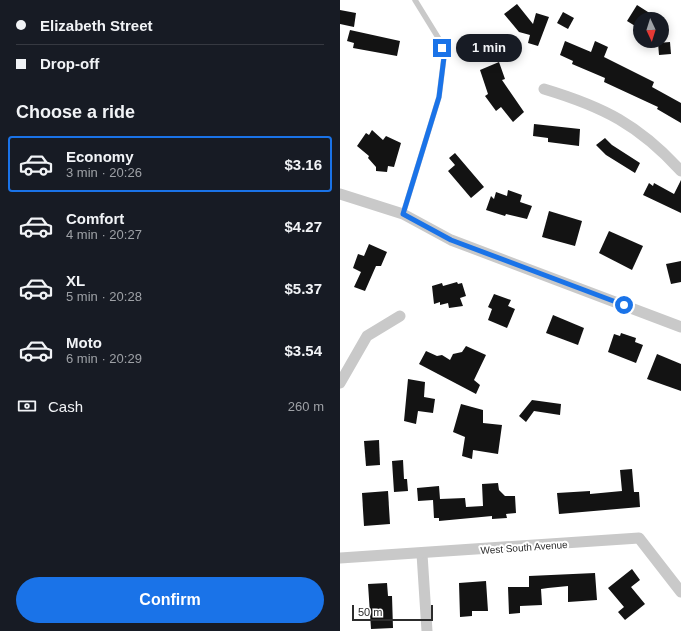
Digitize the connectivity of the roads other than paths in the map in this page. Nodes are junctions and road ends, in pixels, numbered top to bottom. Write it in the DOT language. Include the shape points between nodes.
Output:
graph roads {
  1 [pos="415,0"];
  2 [pos="544,89"];
  3 [pos="681,171"];
  4 [pos="340,194"];
  5 [pos="403,214"];
  6 [pos="400,316"];
  7 [pos="681,327"];
  8 [pos="340,383"];
  9 [pos="422,554"];
  10 [pos="340,558"];
  11 [pos="681,592"];
  12 [pos="427,631"];
  1 -- 5 [label="lane" via="439,39 444,57 439,97"];
  2 -- 3 [label="street" via="579,99 615,116 659,148"];
  4 -- 5 [label="street"];
  5 -- 7 [label="street" via="451,240"];
  6 -- 8 [label="street" via="367,336"];
  9 -- 10 [label="street, West South Avenue"];
  9 -- 11 [label="street, West South Avenue" via="639,538"];
  9 -- 12 [label="street"];
}
